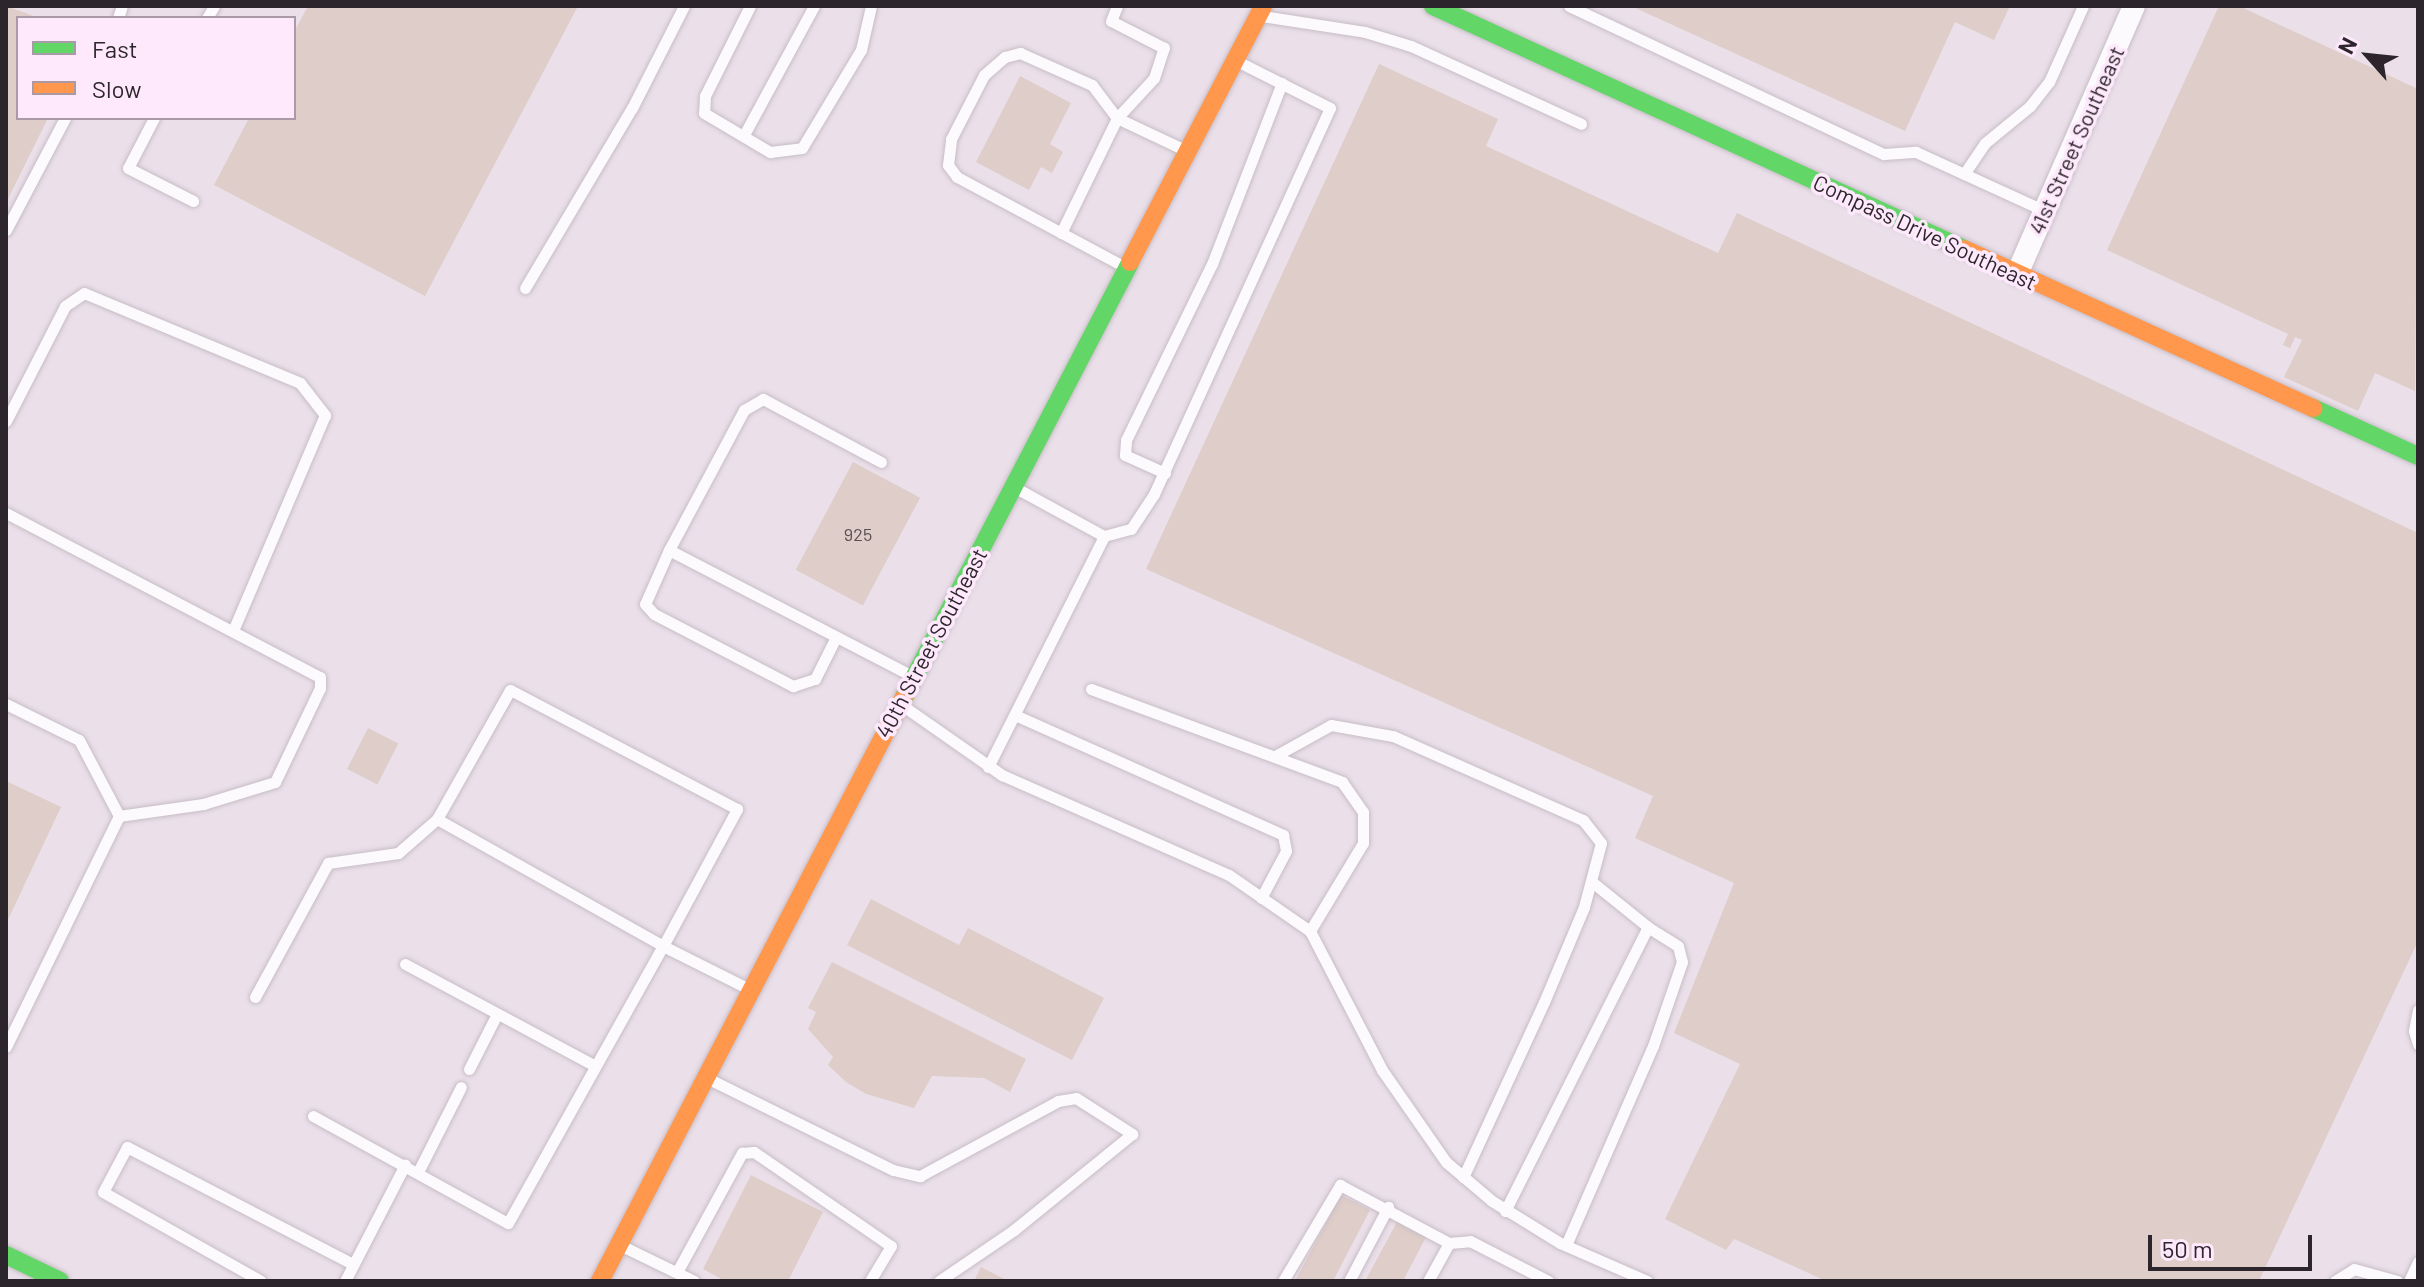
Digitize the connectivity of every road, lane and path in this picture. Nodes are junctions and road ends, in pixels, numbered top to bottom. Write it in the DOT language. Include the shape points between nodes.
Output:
graph roads {
  1 [pos="684,6"];
  2 [pos="750,6"];
  3 [pos="814,6"];
  4 [pos="871,6"];
  5 [pos="1117,6"];
  6 [pos="1433,6"];
  7 [pos="1569,6"];
  8 [pos="2083,6"];
  9 [pos="2134,6"];
  10 [pos="1260,10"];
  11 [pos="1235,59"];
  12 [pos="1282,83"];
  13 [pos="1117,118"];
  14 [pos="64,120"];
  15 [pos="153,120"];
  16 [pos="1581,124"];
  17 [pos="745,133"];
  18 [pos="1187,152"];
  19 [pos="1964,174"];
  20 [pos="193,201"];
  21 [pos="2045,211"];
  22 [pos="6,230"];
  23 [pos="1061,233"];
  24 [pos="1126,268"];
  25 [pos="2017,274"];
  26 [pos="525,288"];
  27 [pos="6,421"];
  28 [pos="2418,456"];
  29 [pos="881,462"];
  30 [pos="1165,473"];
  31 [pos="1013,486"];
  32 [pos="6,513"];
  33 [pos="1104,536"];
  34 [pos="669,550"];
  35 [pos="233,631"];
  36 [pos="836,637"];
  37 [pos="914,678"];
  38 [pos="1091,689"];
  39 [pos="900,703"];
  40 [pos="6,704"];
  41 [pos="1015,715"];
  42 [pos="1275,756"];
  43 [pos="988,767"];
  44 [pos="119,816"];
  45 [pos="437,819"];
  46 [pos="1591,881"];
  47 [pos="1261,898"];
  48 [pos="1648,927"];
  49 [pos="1310,931"];
  50 [pos="663,946"];
  51 [pos="405,964"];
  52 [pos="751,990"];
  53 [pos="255,997"];
  54 [pos="2418,1010"];
  55 [pos="497,1014"];
  56 [pos="2418,1044"];
  57 [pos="6,1047"];
  58 [pos="593,1065"];
  59 [pos="469,1069"];
  60 [pos="705,1077"];
  61 [pos="461,1087"];
  62 [pos="313,1116"];
  63 [pos="405,1165"];
  64 [pos="418,1172"];
  65 [pos="1463,1177"];
  66 [pos="1388,1207"];
  67 [pos="1505,1211"];
  68 [pos="1449,1243"];
  69 [pos="618,1244"];
  70 [pos="1566,1245"];
  71 [pos="8,1262"];
  72 [pos="2418,1262"];
  73 [pos="353,1264"];
  74 [pos="677,1272"];
  75 [pos="49,1278"];
  76 [pos="261,1281"];
  77 [pos="345,1281"];
  78 [pos="600,1281"];
  79 [pos="694,1281"];
  80 [pos="870,1281"];
  81 [pos="939,1281"];
  82 [pos="1283,1281"];
  83 [pos="1349,1281"];
  84 [pos="1428,1281"];
  85 [pos="1548,1281"];
  86 [pos="1647,1281"];
  87 [pos="2335,1281"];
  88 [pos="2397,1281"];
  89 [pos="2409,1281"];
  1 -- 26 [label="lane" via="632,108"];
  2 -- 17 [label="lane" via="705,96 704,113"];
  3 -- 17 [label="lane"];
  4 -- 17 [label="lane" via="861,50 802,148 770,152"];
  5 -- 13 [label="lane" via="1111,21 1164,48 1154,78"];
  6 -- 25 [label="street, Compass Drive Southeast"];
  7 -- 19 [label="lane" via="1884,154 1916,152"];
  8 -- 19 [label="lane" via="2049,82 2030,106 1985,143"];
  9 -- 21 [label="street, 41st Street Southeast"];
  10 -- 11 [label="street, 40th Street Southeast"];
  10 -- 16 [label="lane" via="1411,46"];
  11 -- 12 [label="lane"];
  11 -- 18 [label="street, 40th Street Southeast"];
  12 -- 30 [label="lane" via="1212,264 1126,440 1125,455"];
  12 -- 30 [label="lane" via="1330,108"];
  13 -- 18 [label="lane"];
  13 -- 23 [label="lane"];
  13 -- 23 [label="lane" via="1092,85 1020,53 1005,57 984,75 951,139 948,165 957,177"];
  14 -- 22 [label="lane"];
  15 -- 20 [label="lane" via="128,168"];
  18 -- 24 [label="street, 40th Street Southeast"];
  19 -- 21 [label="lane"];
  21 -- 25 [label="street, 41st Street Southeast"];
  23 -- 24 [label="lane"];
  24 -- 31 [label="street, 40th Street Southeast"];
  25 -- 28 [label="street, Compass Drive Southeast"];
  27 -- 35 [label="lane" via="65,306 84,293 300,383 325,415"];
  29 -- 34 [label="lane" via="763,399 744,410"];
  30 -- 33 [label="lane" via="1131,529"];
  31 -- 33 [label="lane"];
  31 -- 37 [label="street, 40th Street Southeast"];
  32 -- 35 [label="lane"];
  33 -- 41 [label="lane"];
  34 -- 36 [label="lane"];
  34 -- 36 [label="lane" via="646,594 645,604 654,614 793,686 815,679"];
  35 -- 44 [label="lane" via="320,677 320,688 275,782 203,804"];
  36 -- 37 [label="lane"];
  37 -- 39 [label="street, 40th Street Southeast"];
  38 -- 42 [label="lane"];
  39 -- 43 [label="lane"];
  39 -- 52 [label="street, 40th Street Southeast"];
  40 -- 44 [label="lane" via="79,740"];
  41 -- 43 [label="lane"];
  41 -- 47 [label="lane" via="1283,835 1286,851"];
  42 -- 46 [label="lane" via="1331,725 1393,736 1583,820 1601,843"];
  42 -- 49 [label="lane" via="1342,782 1363,812 1363,843"];
  43 -- 47 [label="lane" via="1229,875"];
  44 -- 57 [label="lane"];
  45 -- 50 [label="lane"];
  45 -- 50 [label="lane" via="510,690 737,809"];
  45 -- 53 [label="lane" via="398,853 328,863"];
  46 -- 48 [label="lane"];
  46 -- 65 [label="lane" via="1527,1043"];
  47 -- 49 [label="lane"];
  48 -- 67 [label="lane"];
  48 -- 70 [label="lane" via="1678,946 1682,962 1653,1046"];
  49 -- 65 [label="lane" via="1382,1070 1446,1162"];
  50 -- 52 [label="lane"];
  50 -- 58 [label="lane"];
  51 -- 55 [label="lane"];
  52 -- 60 [label="street, 40th Street Southeast"];
  54 -- 56 [label="lane"];
  55 -- 58 [label="lane"];
  55 -- 59 [label="lane"];
  58 -- 64 [label="lane" via="508,1223"];
  60 -- 69 [label="street, 40th Street Southeast"];
  60 -- 81 [label="lane" via="893,1170 920,1176 1058,1101 1076,1098 1132,1134 1014,1230"];
  61 -- 64 [label="lane"];
  62 -- 63 [label="lane"];
  63 -- 64 [label="lane"];
  63 -- 73 [label="lane"];
  65 -- 67 [label="lane"];
  66 -- 68 [label="lane"];
  66 -- 82 [label="lane" via="1340,1185"];
  66 -- 83 [label="lane"];
  67 -- 70 [label="lane"];
  68 -- 84 [label="lane"];
  68 -- 85 [label="lane" via="1470,1241"];
  69 -- 74 [label="lane"];
  69 -- 78 [label="street, 40th Street Southeast"];
  70 -- 86 [label="lane"];
  71 -- 75 [label="street"];
  72 -- 89 [label="lane"];
  73 -- 76 [label="lane" via="127,1147 103,1192"];
  73 -- 77 [label="lane"];
  74 -- 79 [label="lane"];
  74 -- 80 [label="lane" via="742,1153 754,1152 891,1246"];
  87 -- 88 [label="lane" via="2354,1269"];
}
